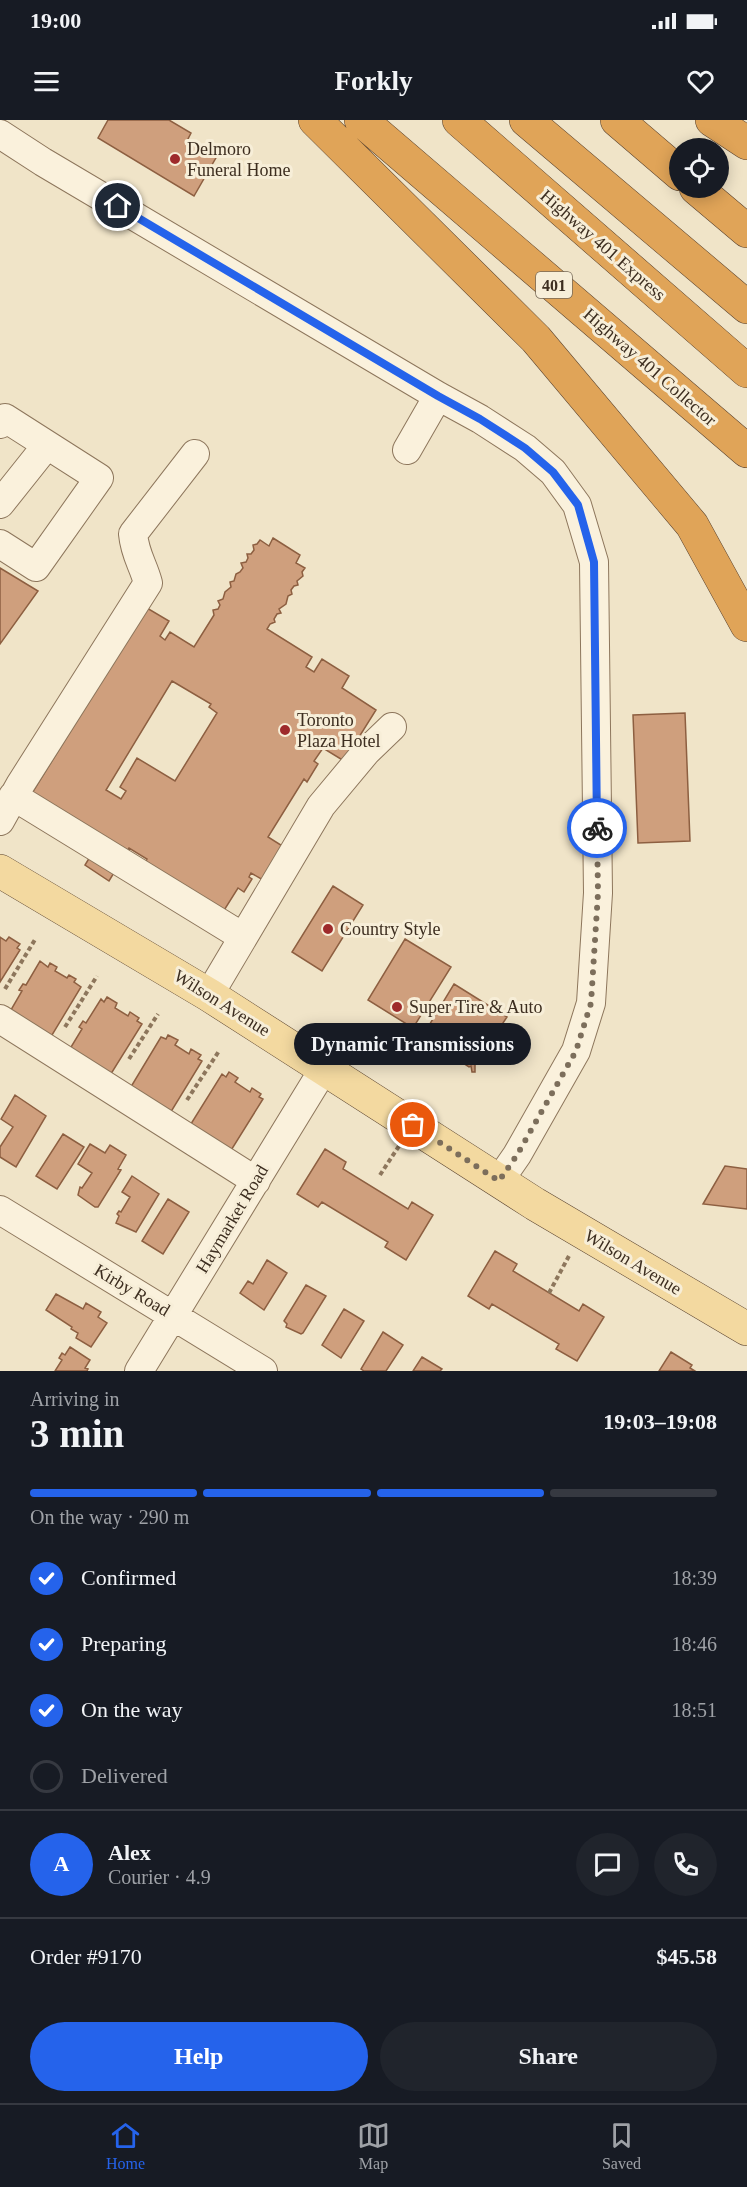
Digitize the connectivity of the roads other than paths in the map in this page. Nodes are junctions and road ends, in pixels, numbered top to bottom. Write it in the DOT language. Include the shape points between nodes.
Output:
graph roads {
  1 [pos="315,120"];
  2 [pos="361,120"];
  3 [pos="459,120"];
  4 [pos="526,120"];
  5 [pos="617,120"];
  6 [pos="712,120"];
  7 [pos="0,134"];
  8 [pos="747,143"];
  9 [pos="669,165"];
  10 [pos="708,198"];
  11 [pos="747,231"];
  12 [pos="747,307"];
  13 [pos="747,370"];
  14 [pos="438,396"];
  15 [pos="0,424"];
  16 [pos="47,445"];
  17 [pos="407,450"];
  18 [pos="747,451"];
  19 [pos="195,454"];
  20 [pos="0,504"];
  21 [pos="0,544"];
  22 [pos="747,626"];
  23 [pos="392,728"];
  24 [pos="14,796"];
  25 [pos="0,821"];
  26 [pos="0,871"];
  27 [pos="243,938"];
  28 [pos="209,994"];
  29 [pos="0,1019"];
  30 [pos="325,1067"];
  31 [pos="256,1181"];
  32 [pos="499,1181"];
  33 [pos="0,1210"];
  34 [pos="173,1316"];
  35 [pos="747,1329"];
  36 [pos="139,1371"];
  37 [pos="263,1371"];
  1 -- 22 [label="highway" via="536,339 692,525"];
  2 -- 18 [label="highway, Highway 401 Collector / 401"];
  3 -- 13 [label="highway, Highway 401 Express"];
  4 -- 12 [label="highway"];
  5 -- 9 [label="highway"];
  6 -- 8 [label="highway"];
  7 -- 14 [label="street"];
  10 -- 11 [label="highway"];
  14 -- 17 [label="street"];
  14 -- 32 [label="street" via="525,448 553,472 578,505 594,562 598,893 591,1003 576,1051"];
  15 -- 16 [label="street" via="4,418"];
  16 -- 20 [label="street"];
  16 -- 21 [label="street" via="99,478 36,567"];
  19 -- 24 [label="street" via="133,534 148,583"];
  23 -- 27 [label="street" via="366,752 321,806"];
  24 -- 25 [label="street"];
  24 -- 27 [label="street"];
  26 -- 28 [label="main road, Wilson Avenue"];
  27 -- 28 [label="street"];
  28 -- 30 [label="main road, Wilson Avenue"];
  29 -- 31 [label="street"];
  30 -- 31 [label="street, Haymarket Road"];
  30 -- 32 [label="main road, Wilson Avenue"];
  31 -- 34 [label="street, Haymarket Road"];
  32 -- 35 [label="main road, Wilson Avenue"];
  33 -- 34 [label="street, Kirby Road"];
  34 -- 36 [label="street, Haymarket Road"];
  34 -- 37 [label="street, Kirby Road"];
}
